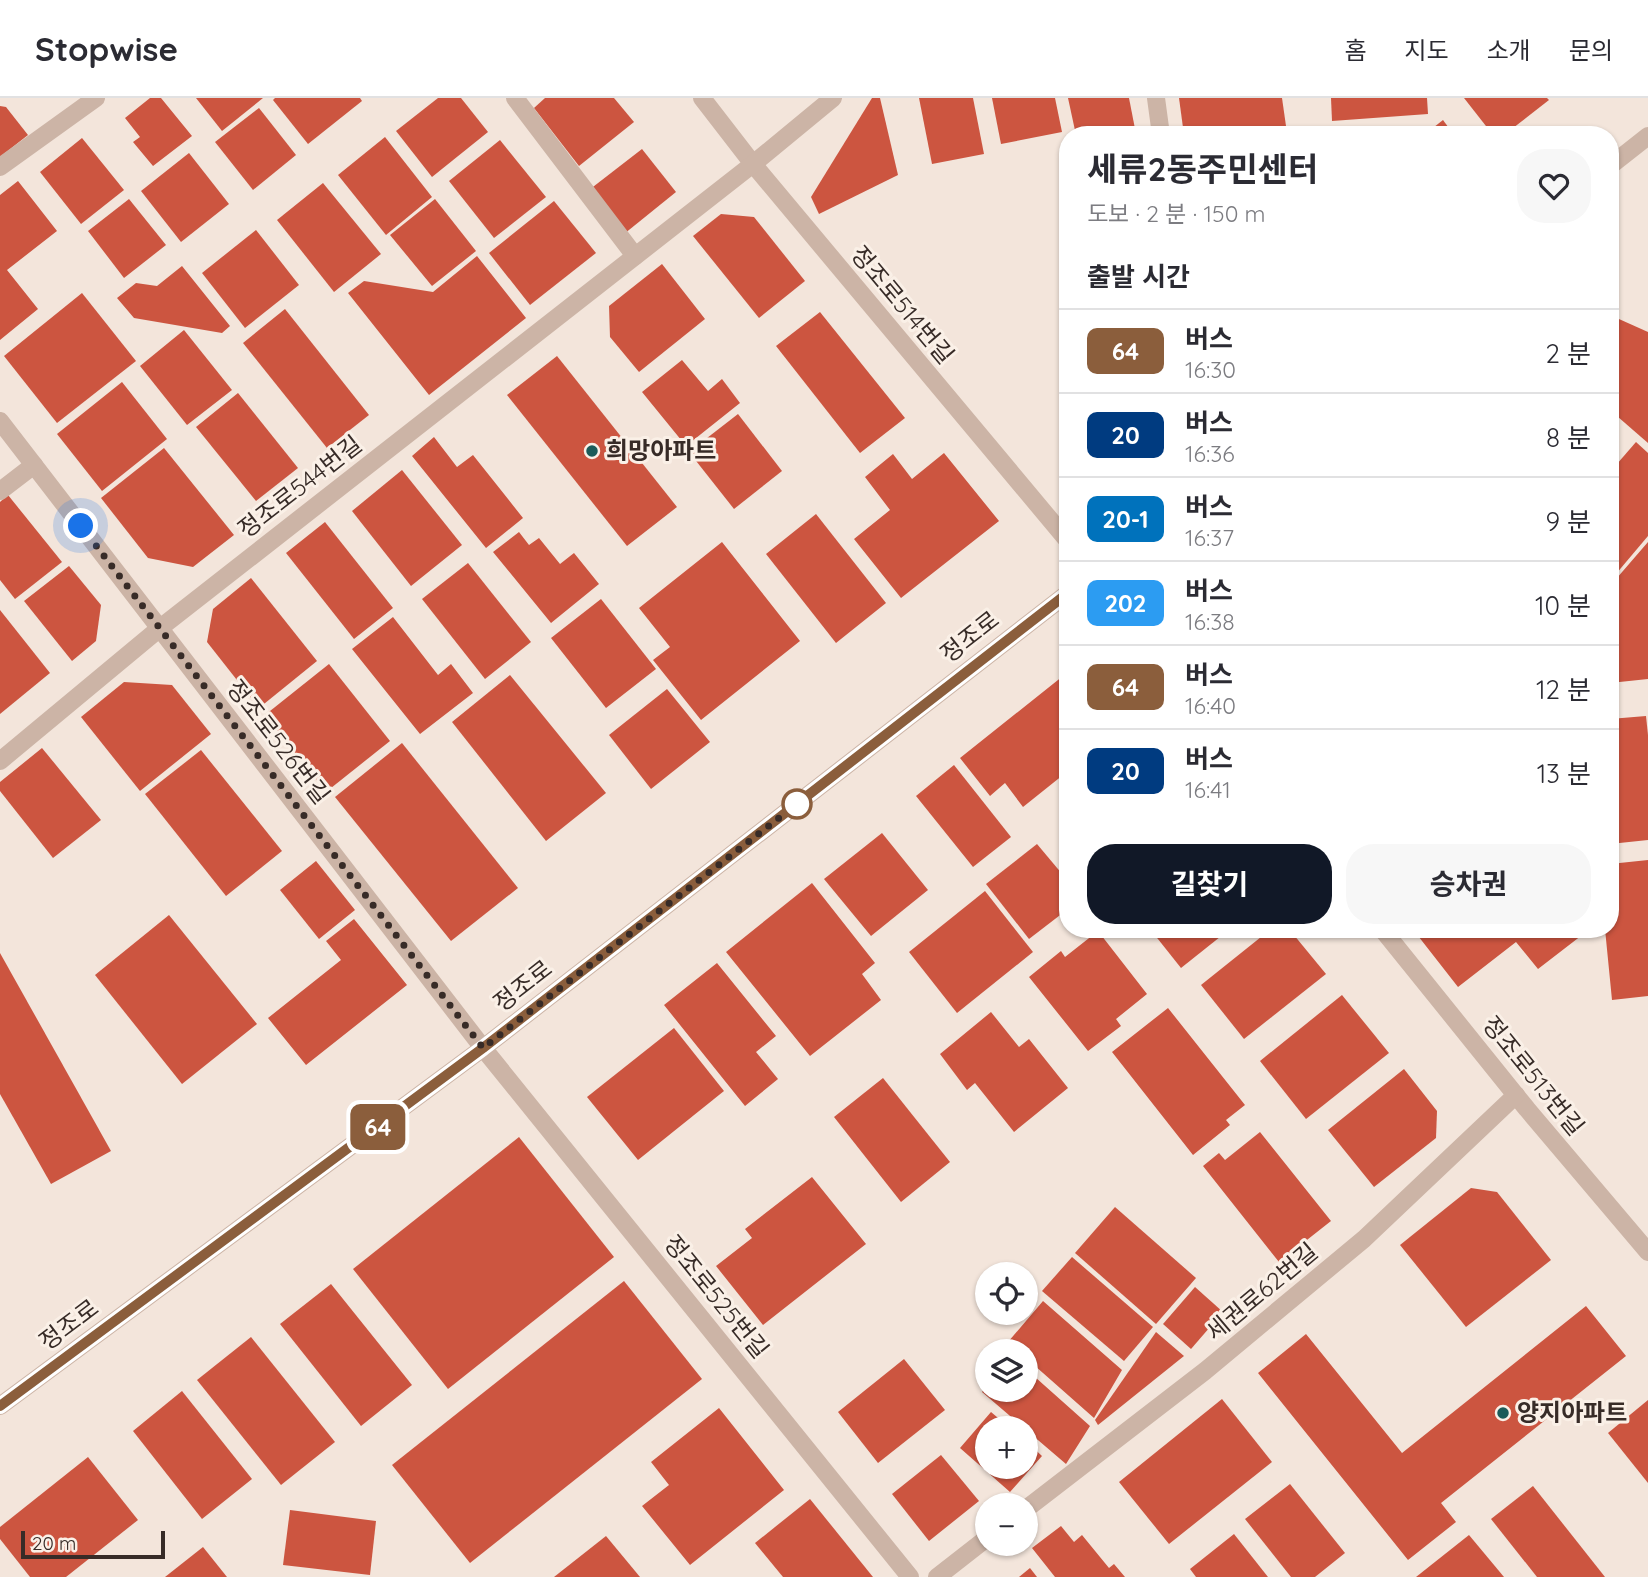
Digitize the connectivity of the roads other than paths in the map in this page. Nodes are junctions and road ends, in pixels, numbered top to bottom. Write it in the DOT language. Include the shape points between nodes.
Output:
graph roads {
  1 [pos="96,98"];
  2 [pos="514,98"];
  3 [pos="702,98"];
  4 [pos="833,98"];
  5 [pos="1156,98"];
  6 [pos="1160,126"];
  7 [pos="1648,136"];
  8 [pos="1619,159"];
  9 [pos="753,164"];
  10 [pos="0,167"];
  11 [pos="635,256"];
  12 [pos="0,421"];
  13 [pos="34,465"];
  14 [pos="0,491"];
  15 [pos="1059,530"];
  16 [pos="1059,600"];
  17 [pos="160,628"];
  18 [pos="0,761"];
  19 [pos="1389,938"];
  20 [pos="483,1048"];
  21 [pos="1516,1095"];
  22 [pos="1648,1252"];
  23 [pos="0,1406"];
  24 [pos="1038,1500"];
  25 [pos="975,1547"];
  26 [pos="909,1577"];
  27 [pos="937,1577"];
  1 -- 10 [label="street"];
  2 -- 11 [label="street"];
  3 -- 9 [label="street, 정조로514번길"];
  4 -- 9 [label="street, 정조로544번길"];
  5 -- 6 [label="street"];
  7 -- 8 [label="street"];
  9 -- 11 [label="street, 정조로544번길"];
  9 -- 15 [label="street, 정조로514번길"];
  11 -- 17 [label="street, 정조로544번길"];
  12 -- 13 [label="street, 정조로526번길"];
  13 -- 14 [label="street"];
  13 -- 17 [label="street, 정조로526번길"];
  16 -- 20 [label="street, 정조로"];
  17 -- 18 [label="street, 정조로544번길"];
  17 -- 20 [label="street, 정조로526번길"];
  19 -- 21 [label="street, 정조로513번길"];
  20 -- 23 [label="street, 정조로"];
  20 -- 26 [label="street, 정조로525번길"];
  21 -- 22 [label="street, 정조로513번길"];
  21 -- 24 [label="street, 세권로62번길" via="1364,1239 1205,1371"];
  25 -- 27 [label="street"];
}
